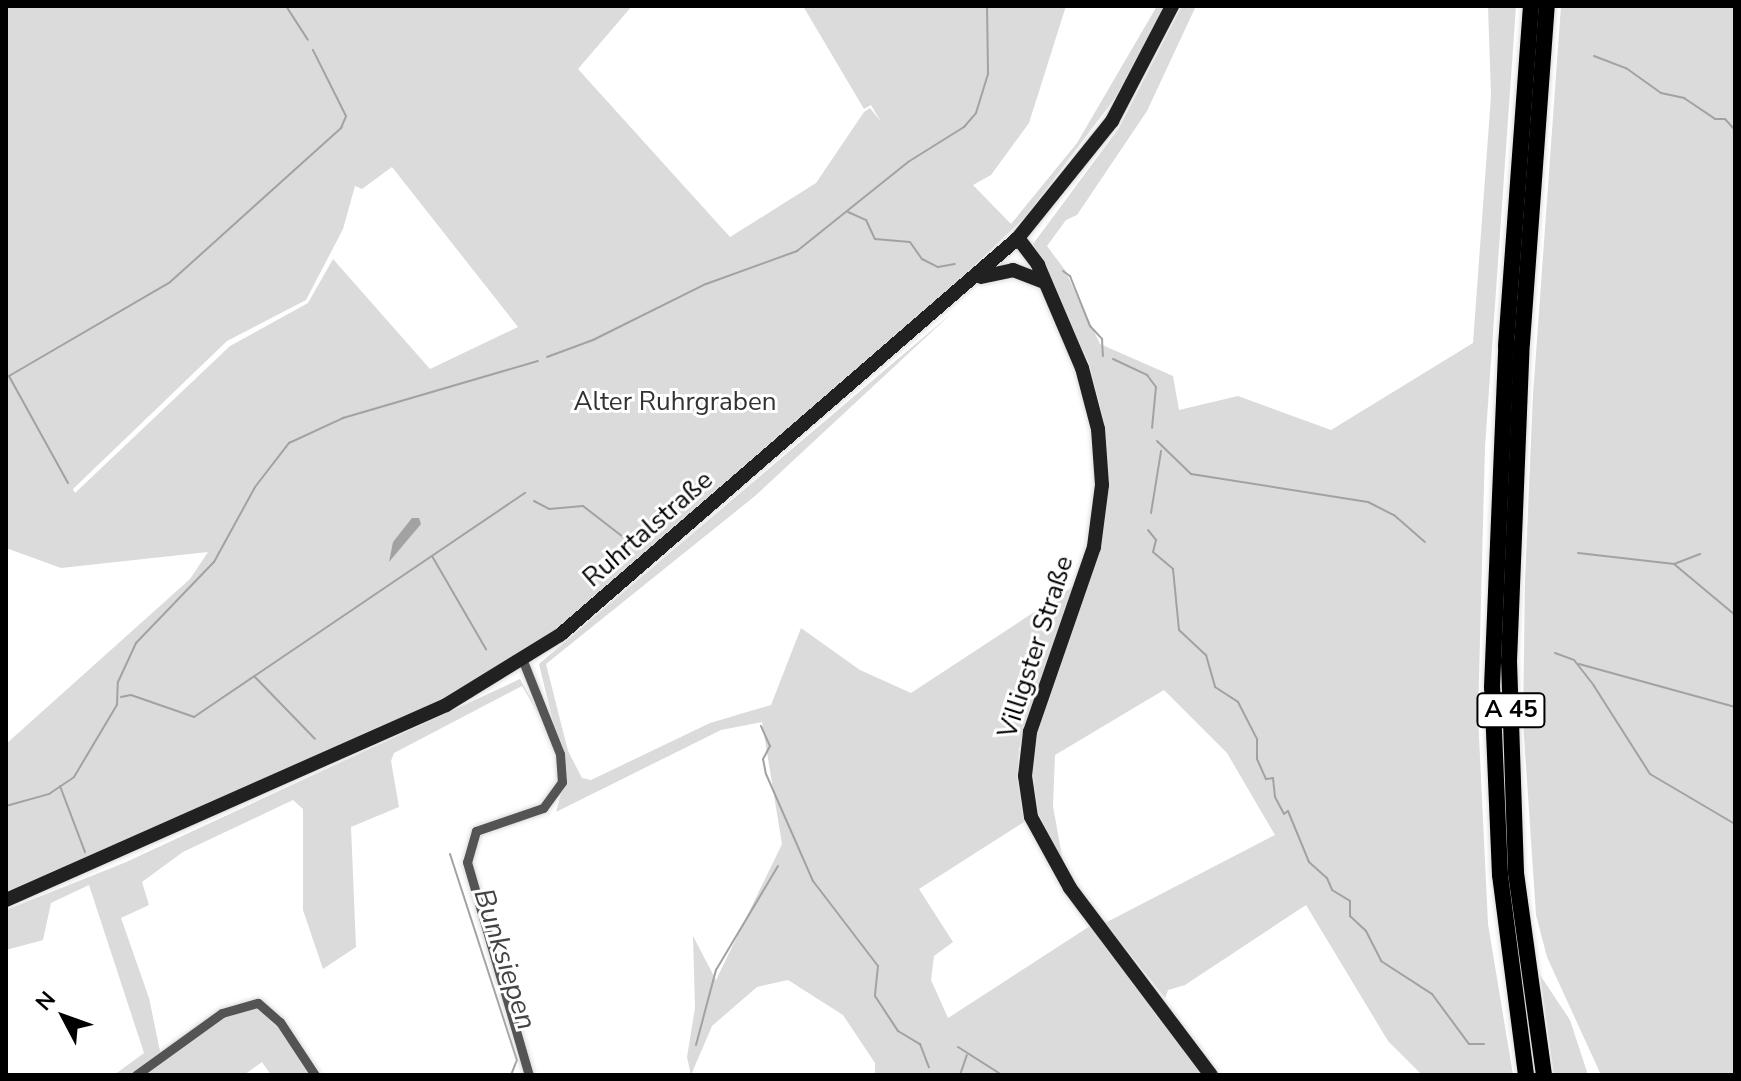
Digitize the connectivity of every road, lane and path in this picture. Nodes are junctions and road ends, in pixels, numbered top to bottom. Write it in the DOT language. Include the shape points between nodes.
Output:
graph roads {
  1 [pos="1172,6"];
  2 [pos="1531,6"];
  3 [pos="1547,6"];
  4 [pos="1014,243"];
  5 [pos="1038,278"];
  6 [pos="977,279"];
  7 [pos="1516,326"];
  8 [pos="1514,345"];
  9 [pos="523,661"];
  10 [pos="6,900"];
  11 [pos="136,1075"];
  12 [pos="315,1075"];
  13 [pos="529,1075"];
  14 [pos="1211,1075"];
  15 [pos="1526,1075"];
  16 [pos="1544,1075"];
  1 -- 4 [label="main road, Ruhrtalstraße" via="1112,121"];
  2 -- 7 [label="highway, A 45"];
  3 -- 7 [label="highway, A 45"];
  4 -- 5 [label="main road, Villigster Straße"];
  4 -- 6 [label="main road, Ruhrtalstraße"];
  5 -- 6 [label="main road" via="1001,271"];
  5 -- 14 [label="main road, Villigster Straße" via="1091,399 1101,458 1101,507 1091,556 1030,732 1027,796 1037,834 1054,864"];
  6 -- 9 [label="main road, Ruhrtalstraße" via="606,597"];
  7 -- 8 [label="highway, A 45"];
  8 -- 15 [label="highway, A 45" via="1492,703 1500,875"];
  8 -- 16 [label="highway, A 45" via="1509,676 1516,872"];
  9 -- 10 [label="main road, Ruhrtalstraße" via="432,711"];
  9 -- 13 [label="street" via="560,754 562,782 543,808 476,831 467,862"];
  11 -- 12 [label="street" via="222,1013 258,1003 280,1022"];
}
